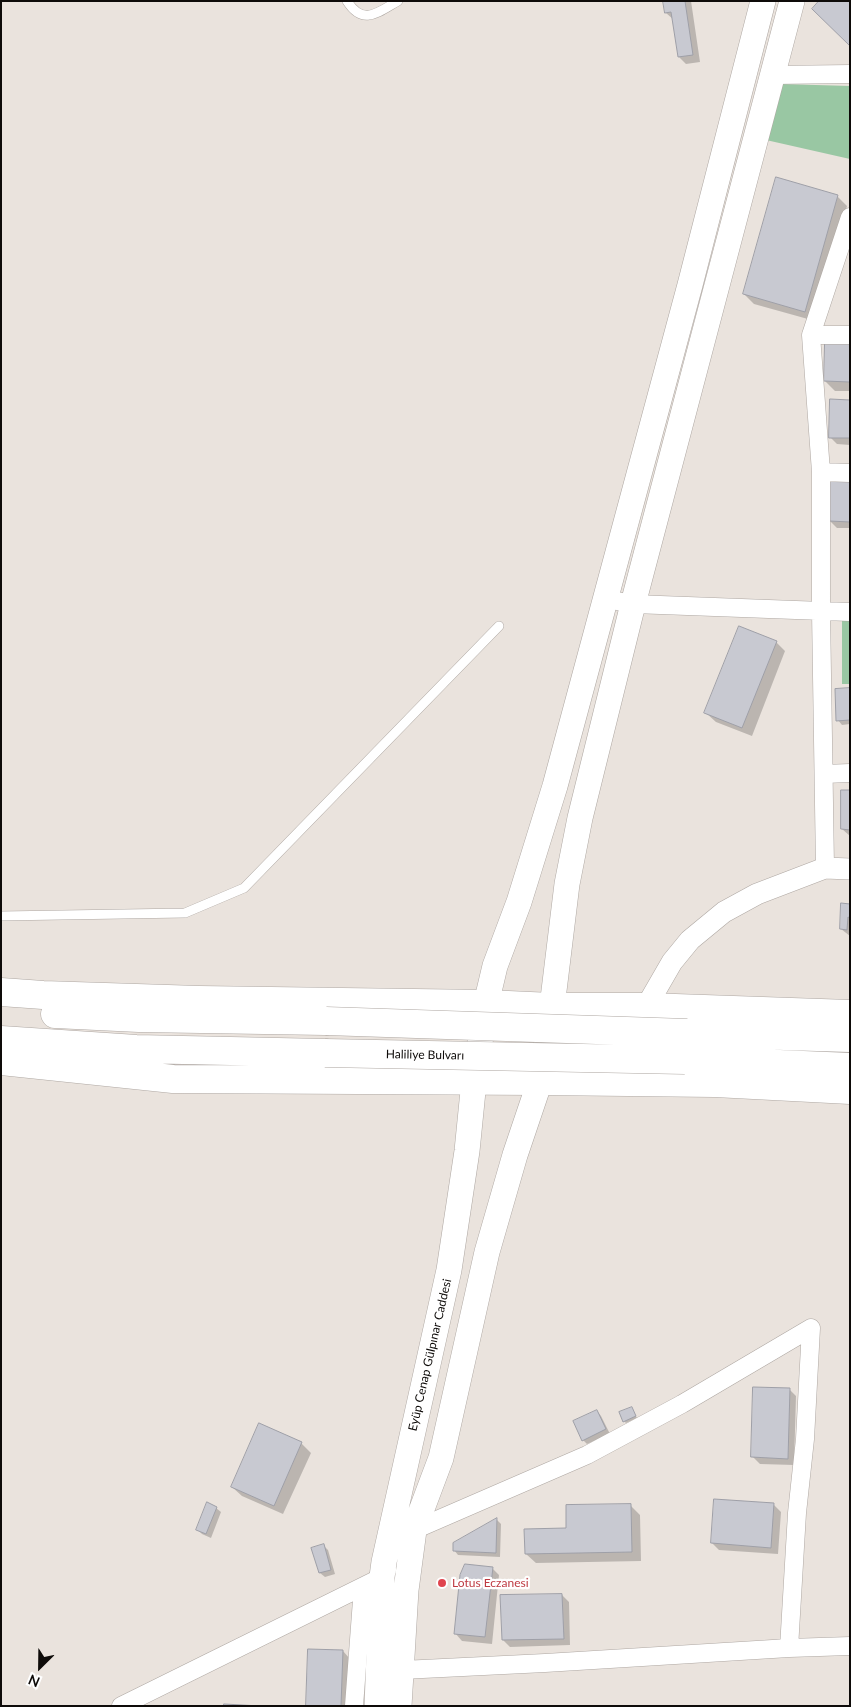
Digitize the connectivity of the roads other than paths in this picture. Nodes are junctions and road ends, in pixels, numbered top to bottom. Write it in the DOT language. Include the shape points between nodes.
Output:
graph roads {
  1 [pos="347,1"];
  2 [pos="398,1"];
  3 [pos="763,1"];
  4 [pos="792,1"];
  5 [pos="850,74"];
  6 [pos="773,75"];
  7 [pos="850,217"];
  8 [pos="810,335"];
  9 [pos="850,335"];
  10 [pos="821,472"];
  11 [pos="850,473"];
  12 [pos="606,599"];
  13 [pos="633,604"];
  14 [pos="821,611"];
  15 [pos="850,612"];
  16 [pos="499,626"];
  17 [pos="850,773"];
  18 [pos="824,774"];
  19 [pos="825,868"];
  20 [pos="850,869"];
  21 [pos="1,916"];
  22 [pos="1,992"];
  23 [pos="486,1004"];
  24 [pos="552,1007"];
  25 [pos="646,1007"];
  26 [pos="1,1010"];
  27 [pos="850,1014"];
  28 [pos="850,1038"];
  29 [pos="1,1040"];
  30 [pos="1,1061"];
  31 [pos="850,1067"];
  32 [pos="540,1080"];
  33 [pos="474,1081"];
  34 [pos="850,1090"];
  35 [pos="414,1530"];
  36 [pos="372,1582"];
  37 [pos="850,1646"];
  38 [pos="789,1648"];
  39 [pos="402,1670"];
  40 [pos="121,1706"];
  41 [pos="354,1706"];
  42 [pos="377,1706"];
  43 [pos="399,1706"];
  1 -- 2 [label="lane" via="353,11 364,16 375,14"];
  3 -- 12 [label="main road, Eyüp Cenap Gülpınar Caddesi"];
  4 -- 6 [label="main road"];
  5 -- 6 [label="street"];
  6 -- 13 [label="main road"];
  7 -- 8 [label="street"];
  8 -- 9 [label="street"];
  8 -- 10 [label="street"];
  10 -- 11 [label="street"];
  10 -- 14 [label="street"];
  12 -- 13 [label="street"];
  12 -- 23 [label="main road, Eyüp Cenap Gülpınar Caddesi" via="555,786 520,902 495,966"];
  13 -- 14 [label="street"];
  13 -- 24 [label="main road" via="580,818 567,884"];
  14 -- 15 [label="street"];
  14 -- 18 [label="street"];
  16 -- 21 [label="lane" via="244,888 185,913"];
  17 -- 18 [label="street"];
  18 -- 19 [label="street"];
  19 -- 20 [label="street"];
  19 -- 25 [label="street" via="757,894 724,912 690,940 672,962"];
  22 -- 23 [label="highway" via="199,1000"];
  23 -- 24 [label="highway"];
  23 -- 33 [label="main road, Eyüp Cenap Gülpınar Caddesi"];
  24 -- 25 [label="highway"];
  24 -- 32 [label="main road"];
  25 -- 27 [label="highway"];
  26 -- 28 [label="highway, bridge" via="139,1018"];
  29 -- 31 [label="highway, Haliliye Bulvarı, bridge" via="136,1049 685,1060"];
  30 -- 33 [label="highway" via="174,1079"];
  32 -- 33 [label="highway"];
  32 -- 34 [label="highway"];
  32 -- 35 [label="main road" via="486,1252 441,1458"];
  33 -- 36 [label="main road, Eyüp Cenap Gülpınar Caddesi" via="449,1270 384,1562"];
  35 -- 36 [label="street"];
  35 -- 38 [label="street" via="587,1455 811,1328"];
  35 -- 39 [label="main road" via="406,1590"];
  36 -- 40 [label="street"];
  36 -- 41 [label="street"];
  36 -- 42 [label="main road, Eyüp Cenap Gülpınar Caddesi"];
  37 -- 38 [label="street"];
  38 -- 39 [label="street"];
  39 -- 43 [label="main road"];
}
